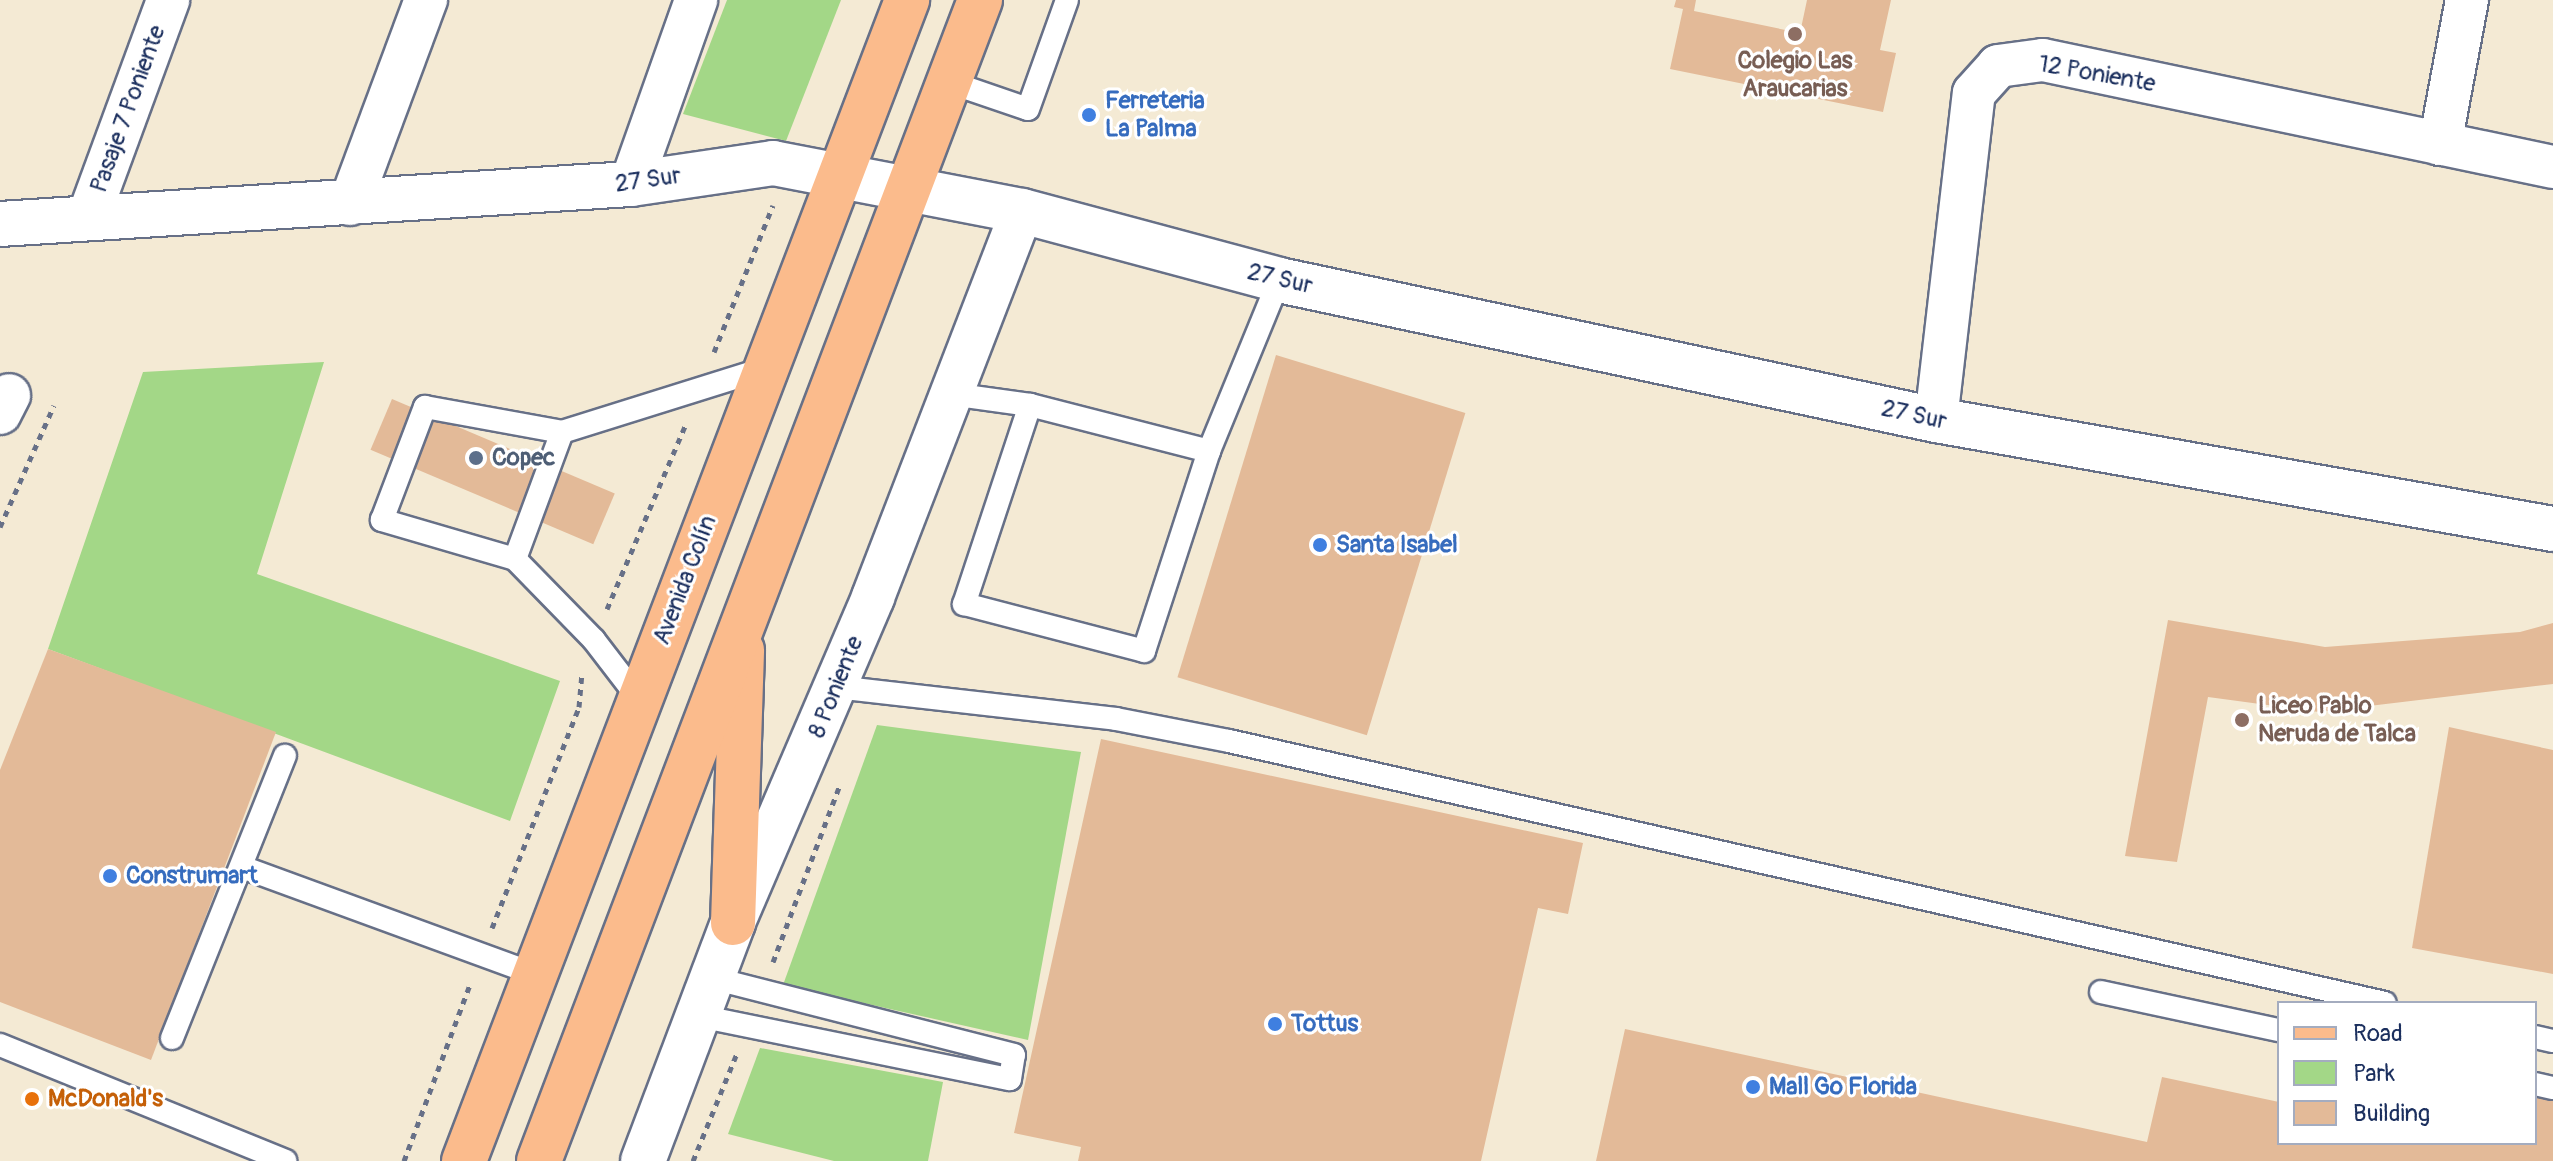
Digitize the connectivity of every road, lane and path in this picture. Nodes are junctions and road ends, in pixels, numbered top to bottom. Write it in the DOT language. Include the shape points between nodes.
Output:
graph roads {
  1 [pos="168,0"];
  2 [pos="426,0"];
  3 [pos="696,0"];
  4 [pos="907,0"];
  5 [pos="980,0"];
  6 [pos="1067,0"];
  7 [pos="2467,0"];
  8 [pos="949,82"];
  9 [pos="2440,144"];
  10 [pos="2553,167"];
  11 [pos="838,179"];
  12 [pos="631,184"];
  13 [pos="908,189"];
  14 [pos="350,204"];
  15 [pos="1022,211"];
  16 [pos="88,218"];
  17 [pos="0,224"];
  18 [pos="1279,280"];
  19 [pos="767,367"];
  20 [pos="951,394"];
  21 [pos="54,405"];
  22 [pos="1030,405"];
  23 [pos="1936,420"];
  24 [pos="562,432"];
  25 [pos="1209,451"];
  26 [pos="0,527"];
  27 [pos="2553,529"];
  28 [pos="515,559"];
  29 [pos="743,621"];
  30 [pos="836,687"];
  31 [pos="640,700"];
  32 [pos="285,756"];
  33 [pos="242,867"];
  34 [pos="733,923"];
  35 [pos="535,974"];
  36 [pos="2101,992"];
  37 [pos="706,997"];
  38 [pos="2376,1001"];
  39 [pos="2277,1030"];
  40 [pos="172,1038"];
  41 [pos="0,1045"];
  42 [pos="285,1161"];
  43 [pos="464,1161"];
  44 [pos="539,1161"];
  45 [pos="643,1161"];
  1 -- 16 [label="street, Pasaje 7 Poniente"];
  2 -- 14 [label="street"];
  3 -- 12 [label="street"];
  4 -- 11 [label="main road, Avenida Colín"];
  5 -- 8 [label="main road"];
  6 -- 8 [label="lane" via="1028,109"];
  7 -- 9 [label="street"];
  8 -- 13 [label="main road"];
  9 -- 10 [label="street, 12 Poniente"];
  9 -- 23 [label="street, 12 Poniente" via="2043,60 1998,66 1974,93"];
  11 -- 12 [label="street, 27 Sur" via="773,163"];
  11 -- 13 [label="street, 27 Sur"];
  11 -- 19 [label="main road, Avenida Colín"];
  12 -- 14 [label="street, 27 Sur"];
  13 -- 15 [label="street, 27 Sur"];
  13 -- 29 [label="main road"];
  14 -- 16 [label="street, 27 Sur"];
  15 -- 18 [label="street, 27 Sur"];
  15 -- 20 [label="street, 8 Poniente"];
  16 -- 17 [label="street, 27 Sur"];
  18 -- 23 [label="street, 27 Sur"];
  18 -- 25 [label="lane"];
  19 -- 24 [label="lane"];
  19 -- 31 [label="main road, Avenida Colín"];
  20 -- 22 [label="lane"];
  20 -- 30 [label="street, 8 Poniente"];
  21 -- 26 [label="path"];
  22 -- 25 [label="lane"];
  22 -- 25 [label="lane" via="964,604 1144,651"];
  23 -- 27 [label="street, 27 Sur"];
  24 -- 28 [label="lane"];
  24 -- 28 [label="lane" via="425,407 382,520"];
  28 -- 31 [label="lane" via="594,640"];
  29 -- 34 [label="main road"];
  29 -- 44 [label="main road"];
  30 -- 34 [label="street, 8 Poniente"];
  30 -- 38 [label="lane" via="1116,719 1229,741"];
  31 -- 35 [label="main road, Avenida Colín"];
  32 -- 33 [label="lane"];
  33 -- 35 [label="lane"];
  33 -- 40 [label="lane"];
  34 -- 37 [label="street, 8 Poniente"];
  35 -- 43 [label="main road, Avenida Colín"];
  36 -- 39 [label="lane"];
  37 -- 37 [label="lane" via="1010,1079 1014,1055"];
  37 -- 45 [label="street, 8 Poniente"];
  41 -- 42 [label="lane"];
}
